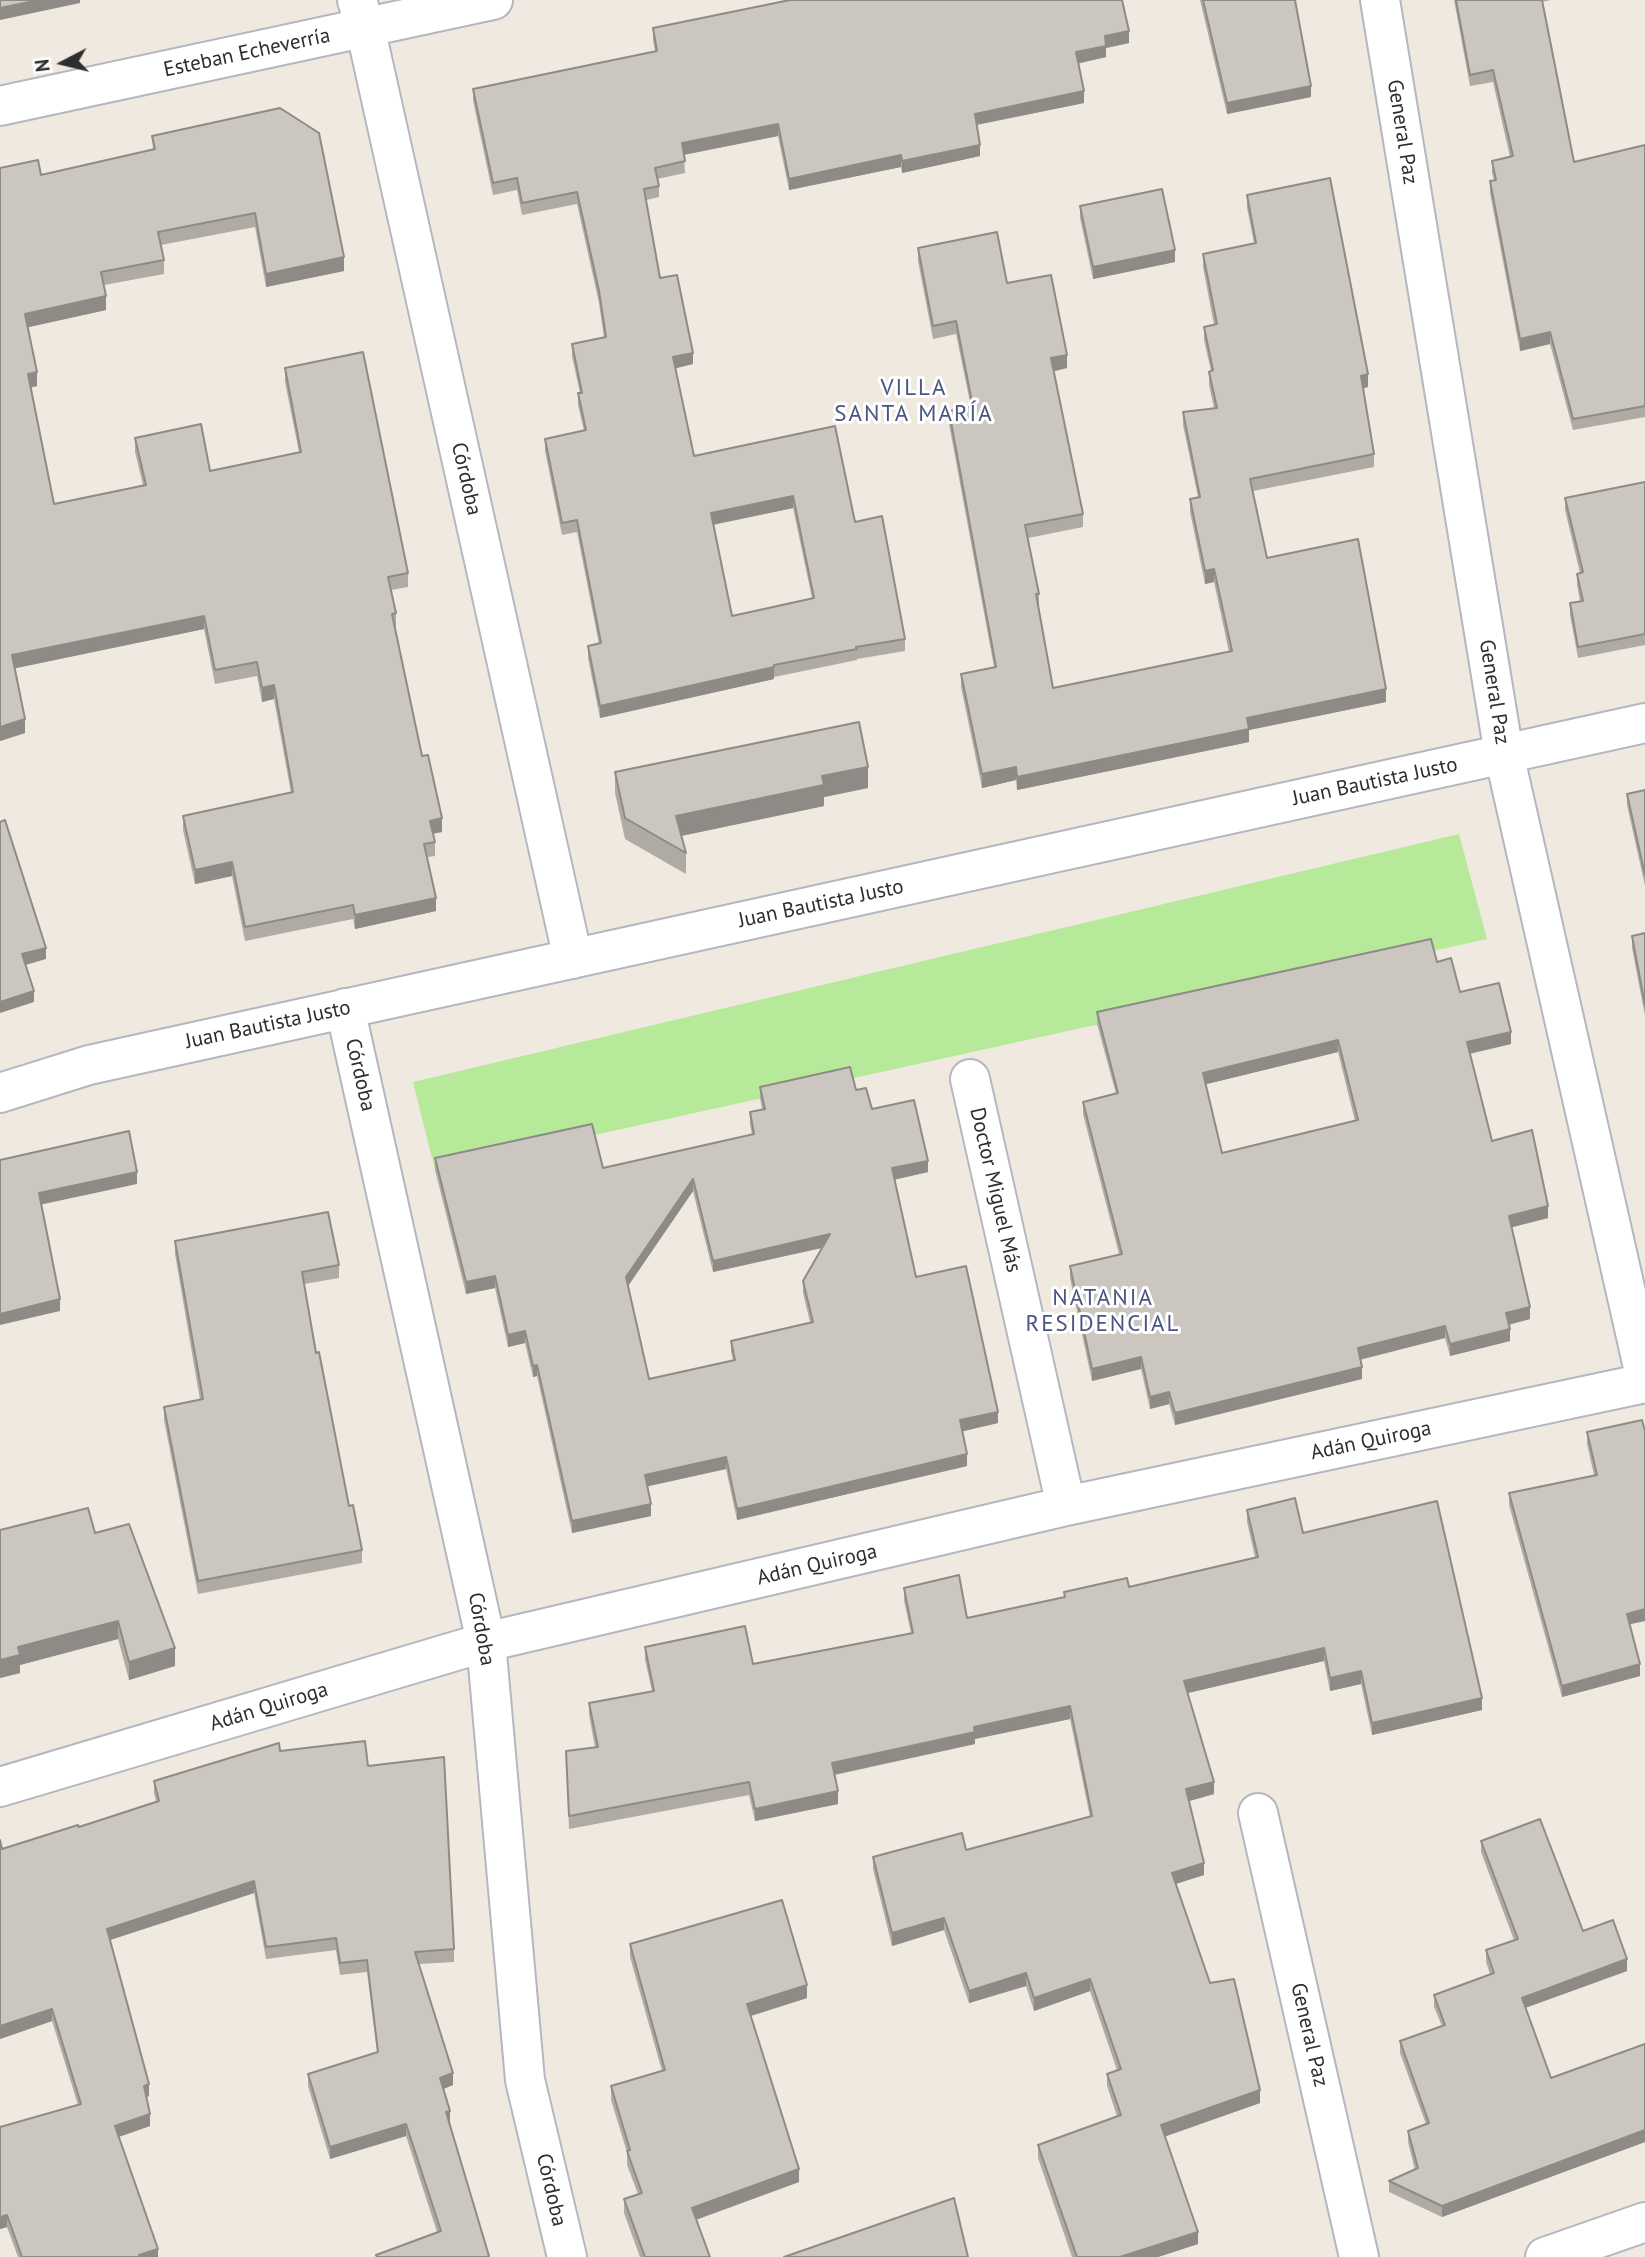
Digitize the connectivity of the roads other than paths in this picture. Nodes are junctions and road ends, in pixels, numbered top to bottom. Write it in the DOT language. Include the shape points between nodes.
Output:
graph roads {
  1 [pos="493,0"];
  2 [pos="1380,0"];
  3 [pos="361,14"];
  4 [pos="0,106"];
  5 [pos="1645,723"];
  6 [pos="1504,754"];
  7 [pos="573,959"];
  8 [pos="345,1009"];
  9 [pos="970,1079"];
  10 [pos="0,1093"];
  11 [pos="1645,1377"];
  12 [pos="1645,1383"];
  13 [pos="1066,1506"];
  14 [pos="486,1642"];
  15 [pos="0,1787"];
  16 [pos="1258,1813"];
  17 [pos="1645,2222"];
  18 [pos="567,2257"];
  19 [pos="1359,2257"];
  20 [pos="1545,2257"];
  1 -- 3 [label="street, Esteban Echeverría"];
  2 -- 6 [label="street, General Paz"];
  3 -- 4 [label="street, Esteban Echeverría"];
  3 -- 7 [label="street, Córdoba"];
  5 -- 6 [label="street, Juan Bautista Justo"];
  6 -- 7 [label="street, Juan Bautista Justo"];
  6 -- 11 [label="street, General Paz"];
  7 -- 8 [label="street, Juan Bautista Justo"];
  8 -- 10 [label="street, Juan Bautista Justo" via="89,1065"];
  8 -- 14 [label="street, Córdoba"];
  9 -- 13 [label="street, Doctor Miguel Más"];
  12 -- 13 [label="street, Adán Quiroga"];
  13 -- 14 [label="street, Adán Quiroga"];
  14 -- 15 [label="street, Adán Quiroga"];
  14 -- 18 [label="street, Córdoba" via="525,2080"];
  16 -- 19 [label="street, General Paz"];
  17 -- 20 [label="street"];
}
